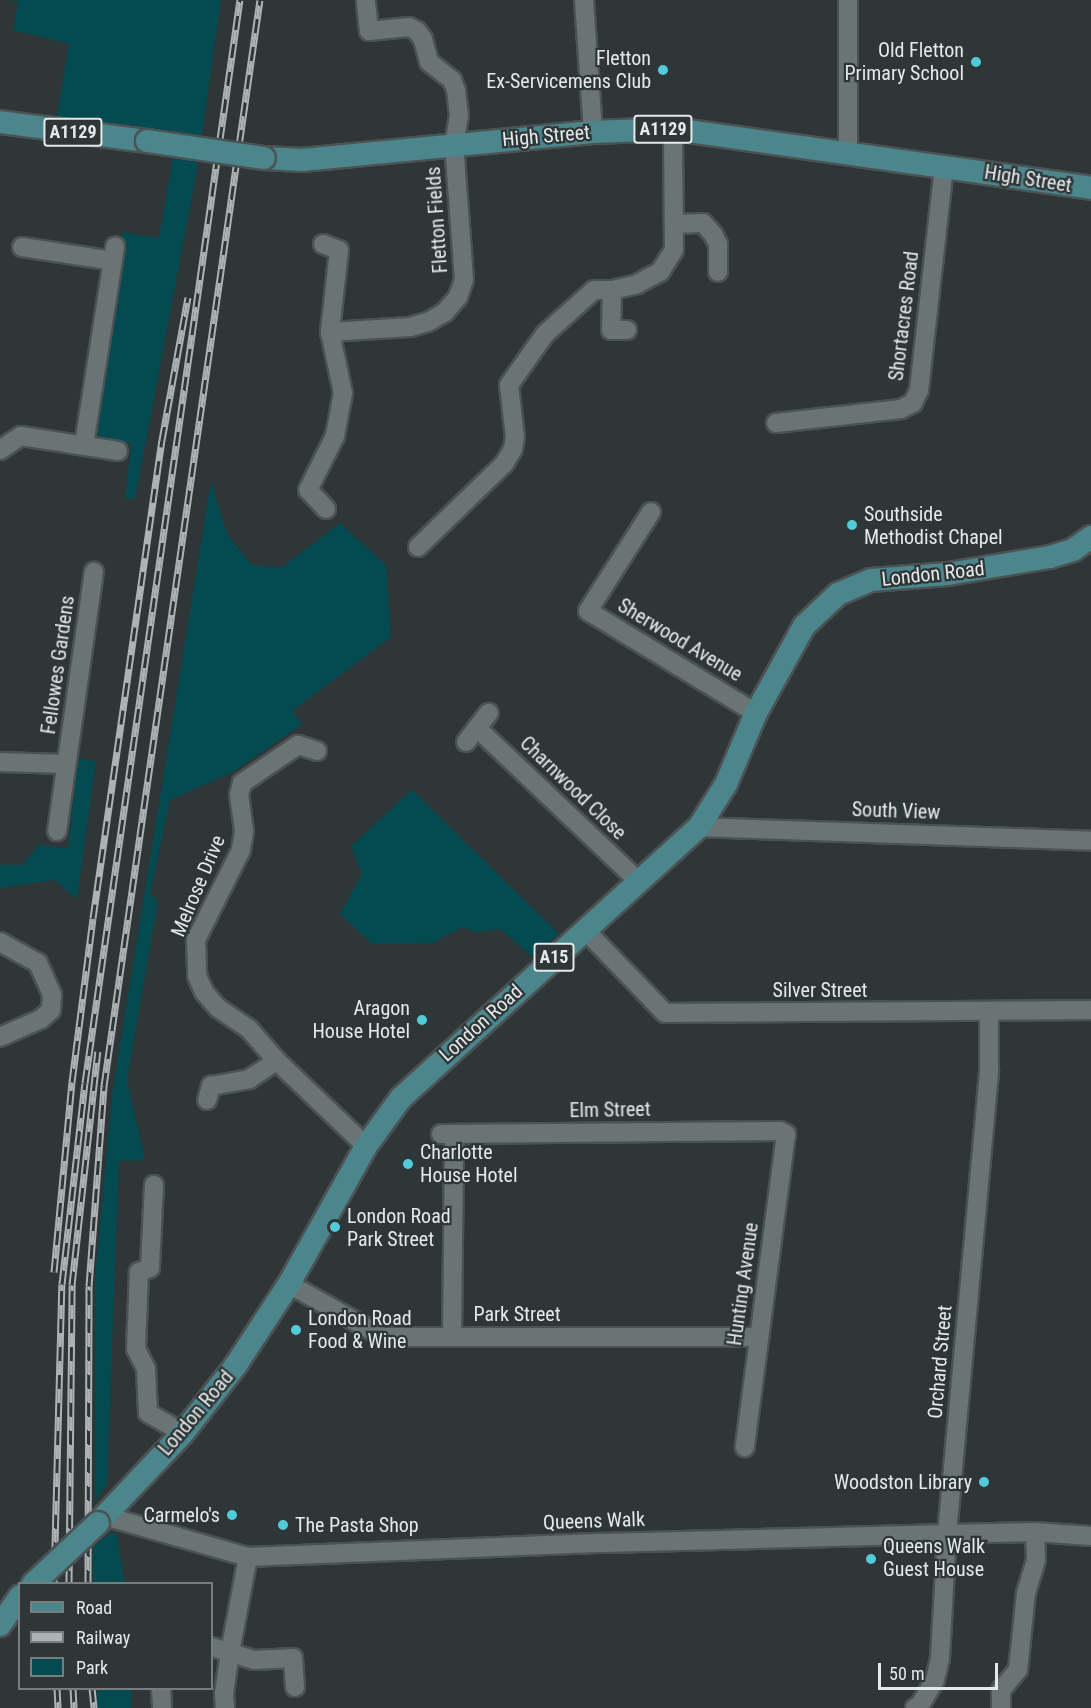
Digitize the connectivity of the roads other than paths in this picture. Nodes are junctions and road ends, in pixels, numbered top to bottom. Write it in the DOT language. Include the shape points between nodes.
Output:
graph roads {
  1 [pos="366,0"];
  2 [pos="584,0"];
  3 [pos="848,0"];
  4 [pos="0,122"];
  5 [pos="673,129"];
  6 [pos="593,132"];
  7 [pos="454,144"];
  8 [pos="848,153"];
  9 [pos="944,166"];
  10 [pos="1091,188"];
  11 [pos="675,224"];
  12 [pos="323,244"];
  13 [pos="22,247"];
  14 [pos="718,272"];
  15 [pos="612,290"];
  16 [pos="627,330"];
  17 [pos="330,333"];
  18 [pos="776,423"];
  19 [pos="84,446"];
  20 [pos="0,450"];
  21 [pos="118,452"];
  22 [pos="326,509"];
  23 [pos="651,512"];
  24 [pos="1091,537"];
  25 [pos="418,547"];
  26 [pos="94,572"];
  27 [pos="756,712"];
  28 [pos="489,713"];
  29 [pos="317,751"];
  30 [pos="0,762"];
  31 [pos="66,764"];
  32 [pos="699,827"];
  33 [pos="57,831"];
  34 [pos="1091,841"];
  35 [pos="638,881"];
  36 [pos="585,930"];
  37 [pos="0,942"];
  38 [pos="1091,1010"];
  39 [pos="989,1012"];
  40 [pos="0,1037"];
  41 [pos="277,1060"];
  42 [pos="208,1086"];
  43 [pos="780,1131"];
  44 [pos="366,1146"];
  45 [pos="154,1185"];
  46 [pos="289,1284"];
  47 [pos="452,1337"];
  48 [pos="758,1337"];
  49 [pos="183,1433"];
  50 [pos="745,1447"];
  51 [pos="101,1520"];
  52 [pos="1035,1532"];
  53 [pos="948,1534"];
  54 [pos="1091,1536"];
  55 [pos="248,1557"];
  56 [pos="35,1582"];
  57 [pos="18,1599"];
  58 [pos="0,1625"];
  59 [pos="213,1647"];
  60 [pos="230,1652"];
  61 [pos="218,1683"];
  62 [pos="295,1687"];
  63 [pos="161,1690"];
  64 [pos="162,1708"];
  65 [pos="225,1708"];
  66 [pos="915,1708"];
  67 [pos="1001,1708"];
  1 -- 7 [label="street, Fletton Fields" via="369,31 409,27 417,31 429,62 452,80 459,115"];
  2 -- 6 [label="street"];
  3 -- 8 [label="street"];
  4 -- 7 [label="main road, High Street / A1129, bridge" via="302,160"];
  5 -- 6 [label="main road, High Street / A1129"];
  5 -- 8 [label="main road, High Street / A1129"];
  5 -- 11 [label="street"];
  6 -- 7 [label="main road, High Street / A1129"];
  7 -- 17 [label="street, Fletton Fields" via="464,280 458,297 445,312 428,322"];
  8 -- 9 [label="main road, High Street / A1129"];
  9 -- 10 [label="main road, High Street / A1129"];
  9 -- 18 [label="street, Shortacres Road" via="919,390 913,403 901,409"];
  11 -- 14 [label="street" via="703,223 713,234 718,244"];
  11 -- 15 [label="street" via="674,250 660,272 637,284"];
  12 -- 17 [label="street" via="339,250"];
  13 -- 19 [label="street" via="114,253"];
  15 -- 16 [label="street" via="611,330"];
  15 -- 25 [label="street" via="594,290 583,297 545,334 509,385 513,449 504,464"];
  17 -- 22 [label="street" via="343,393 335,436 308,490"];
  19 -- 20 [label="street" via="21,436"];
  19 -- 21 [label="street"];
  23 -- 27 [label="street, Sherwood Avenue" via="588,611"];
  24 -- 27 [label="main road, London Road / A15" via="1073,550 1050,557 948,574 871,580 838,594 804,626"];
  26 -- 31 [label="street, Fellowes Gardens"];
  27 -- 32 [label="main road, London Road / A15" via="726,784"];
  28 -- 35 [label="street, Charnwood Close" via="471,735"];
  29 -- 41 [label="street, Melrose Drive" via="298,745 242,783 241,850 196,940 196,976 204,993 249,1029"];
  30 -- 31 [label="street, Fellowes Gardens"];
  31 -- 33 [label="street, Fellowes Gardens"];
  32 -- 34 [label="street, South View"];
  32 -- 35 [label="main road, London Road / A15"];
  35 -- 36 [label="main road, London Road / A15"];
  36 -- 39 [label="street, Silver Street" via="665,1013"];
  36 -- 44 [label="main road, London Road / A15" via="428,1071 401,1098"];
  37 -- 40 [label="street" via="38,963 52,995 51,1010 41,1019"];
  38 -- 39 [label="street, Silver Street"];
  39 -- 53 [label="street, Orchard Street" via="990,1070"];
  41 -- 42 [label="street" via="249,1079"];
  41 -- 44 [label="street, Melrose Drive"];
  43 -- 47 [label="street, Elm Street" via="448,1134"];
  43 -- 48 [label="street, Hunting Avenue" via="786,1134"];
  44 -- 46 [label="main road, London Road / A15"];
  45 -- 49 [label="street" via="150,1268 139,1272 136,1349 146,1369 148,1413"];
  46 -- 47 [label="street, Park Street" via="383,1337"];
  46 -- 49 [label="main road, London Road / A15" via="236,1365"];
  47 -- 48 [label="street, Park Street"];
  48 -- 50 [label="street, Hunting Avenue"];
  49 -- 51 [label="main road, London Road / A15"];
  51 -- 55 [label="street, Queens Walk"];
  51 -- 56 [label="main road, London Road / A15, bridge"];
  52 -- 53 [label="street, Queens Walk"];
  52 -- 54 [label="street, Queens Walk"];
  52 -- 67 [label="street" via="1036,1560 1026,1593 1018,1670 1001,1690"];
  53 -- 55 [label="street, Queens Walk"];
  53 -- 66 [label="street, Orchard Street" via="940,1658 935,1680"];
  55 -- 60 [label="street"];
  57 -- 58 [label="main road"];
  59 -- 60 [label="street"];
  60 -- 61 [label="street"];
  60 -- 62 [label="street" via="254,1659 293,1658"];
  61 -- 65 [label="street"];
  63 -- 64 [label="street"];
}
